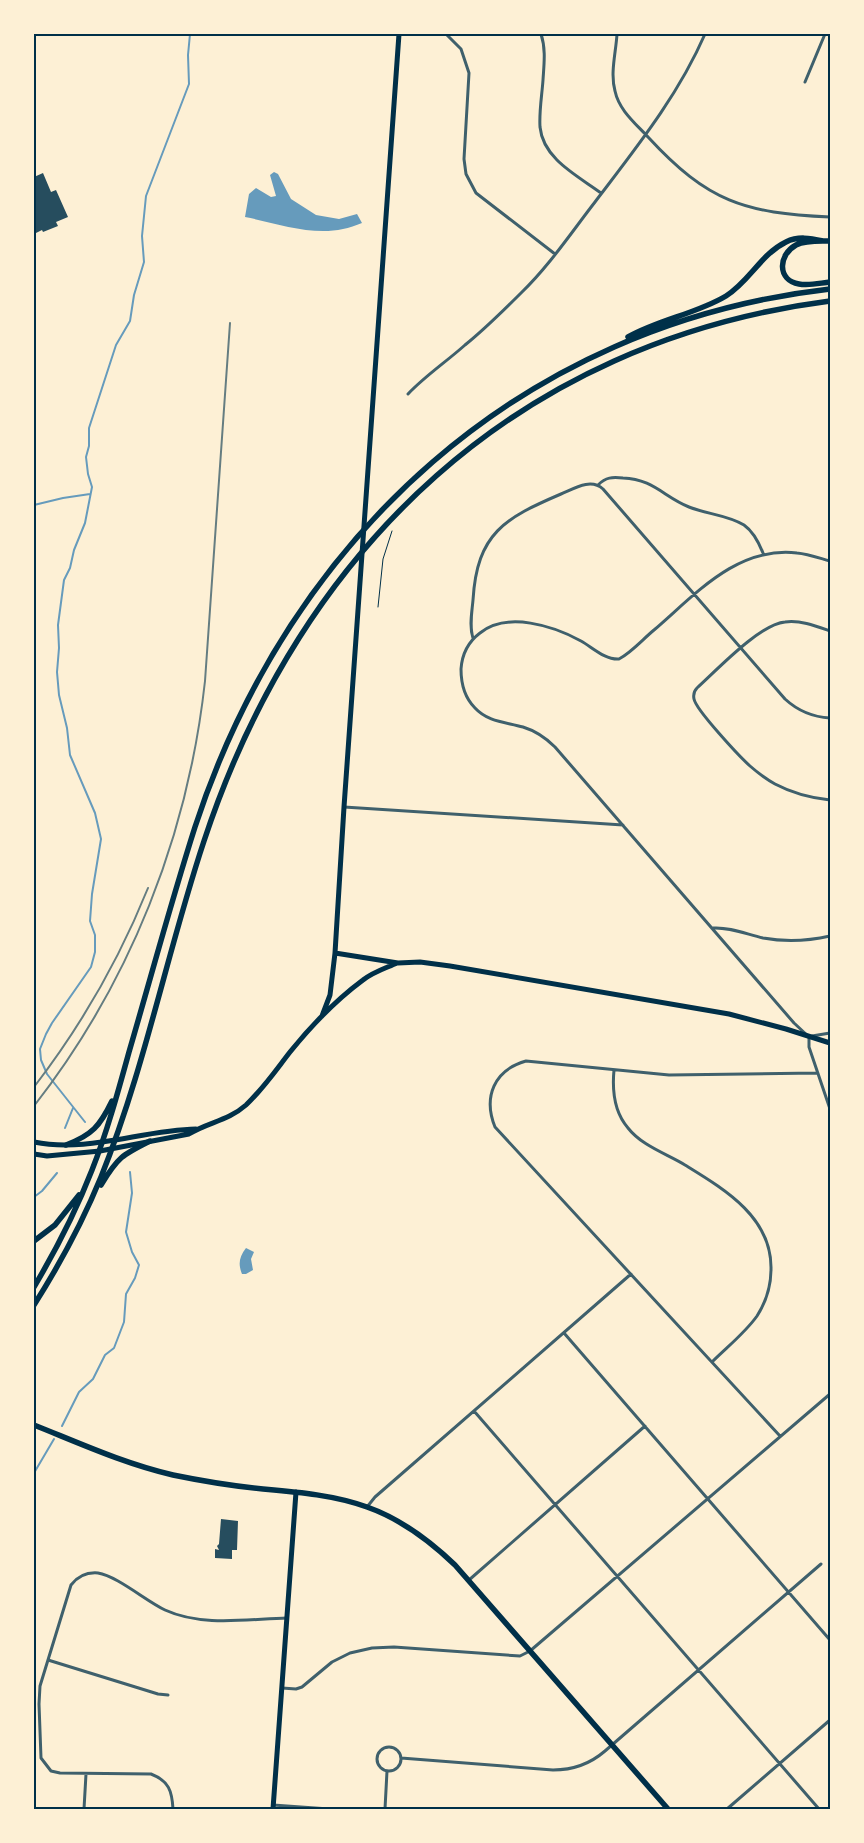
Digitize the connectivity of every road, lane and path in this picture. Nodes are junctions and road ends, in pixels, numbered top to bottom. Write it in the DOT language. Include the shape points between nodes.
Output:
graph roads {
  1 [pos="399,34"];
  2 [pos="446,34"];
  3 [pos="541,34"];
  4 [pos="617,34"];
  5 [pos="705,34"];
  6 [pos="825,34"];
  7 [pos="805,82"];
  8 [pos="645,134"];
  9 [pos="601,194"];
  10 [pos="830,218"];
  11 [pos="823,241"];
  12 [pos="830,241"];
  13 [pos="555,254"];
  14 [pos="830,282"];
  15 [pos="830,288"];
  16 [pos="830,301"];
  17 [pos="600,352"];
  18 [pos="408,394"];
  19 [pos="598,485"];
  20 [pos="392,531"];
  21 [pos="763,553"];
  22 [pos="830,562"];
  23 [pos="694,595"];
  24 [pos="378,607"];
  25 [pos="830,631"];
  26 [pos="473,638"];
  27 [pos="741,649"];
  28 [pos="830,718"];
  29 [pos="830,800"];
  30 [pos="344,807"];
  31 [pos="623,825"];
  32 [pos="713,928"];
  33 [pos="830,936"];
  34 [pos="335,953"];
  35 [pos="398,963"];
  36 [pos="322,1016"];
  37 [pos="830,1033"];
  38 [pos="809,1037"];
  39 [pos="830,1043"];
  40 [pos="614,1070"];
  41 [pos="817,1073"];
  42 [pos="119,1088"];
  43 [pos="830,1109"];
  44 [pos="197,1129"];
  45 [pos="115,1140"];
  46 [pos="103,1141"];
  47 [pos="150,1141"];
  48 [pos="34,1142"];
  49 [pos="66,1145"];
  50 [pos="112,1148"];
  51 [pos="100,1151"];
  52 [pos="34,1154"];
  53 [pos="85,1187"];
  54 [pos="90,1201"];
  55 [pos="34,1241"];
  56 [pos="631,1274"];
  57 [pos="34,1287"];
  58 [pos="34,1305"];
  59 [pos="564,1333"];
  60 [pos="712,1362"];
  61 [pos="830,1394"];
  62 [pos="474,1411"];
  63 [pos="34,1425"];
  64 [pos="645,1426"];
  65 [pos="44,1429"];
  66 [pos="34,1432"];
  67 [pos="780,1436"];
  68 [pos="296,1492"];
  69 [pos="708,1499"];
  70 [pos="555,1504"];
  71 [pos="368,1507"];
  72 [pos="821,1564"];
  73 [pos="617,1576"];
  74 [pos="468,1580"];
  75 [pos="789,1592"];
  76 [pos="287,1618"];
  77 [pos="830,1640"];
  78 [pos="530,1651"];
  79 [pos="48,1660"];
  80 [pos="699,1670"];
  81 [pos="282,1688"];
  82 [pos="168,1695"];
  83 [pos="830,1720"];
  84 [pos="612,1745"];
  85 [pos="401,1758"];
  86 [pos="780,1764"];
  87 [pos="387,1770"];
  88 [pos="86,1774"];
  89 [pos="273,1807"];
  90 [pos="84,1809"];
  91 [pos="172,1809"];
  92 [pos="329,1809"];
  93 [pos="385,1809"];
  94 [pos="668,1809"];
  95 [pos="727,1809"];
  96 [pos="819,1809"];
  1 -- 30 [label="main road"];
  2 -- 13 [label="street" via="461,49 469,70 464,159 469,181 484,200"];
  3 -- 9 [label="street" via="545,54 540,122 543,139 559,161"];
  4 -- 8 [label="street" via="613,77 615,94"];
  5 -- 8 [label="street" via="676,92"];
  6 -- 7 [label="street"];
  8 -- 9 [label="street"];
  8 -- 10 [label="street" via="686,175 726,199 768,212"];
  9 -- 13 [label="street"];
  11 -- 12 [label="highway"];
  11 -- 14 [label="highway" via="804,242 790,249 782,260 782,270 788,279 798,284"];
  11 -- 17 [label="highway" via="801,238 783,244 727,295 709,305 643,328"];
  13 -- 18 [label="street" via="523,292"];
  15 -- 17 [label="highway" via="716,310 661,327"];
  16 -- 45 [label="highway" via="765,312 707,327 637,351 573,382 517,414 469,449 421,489 365,547 327,595 286,659 230,770 198,857"];
  17 -- 42 [label="highway" via="530,390 466,434 418,475 366,528 319,586 286,636 251,696 210,788 185,860"];
  19 -- 21 [label="street" via="612,477 649,483 685,505 743,525 757,539"];
  19 -- 23 [label="street"];
  19 -- 26 [label="street" via="592,483 574,489 525,510 493,536 480,558 475,576"];
  20 -- 24 [label="path" via="383,559"];
  21 -- 22 [label="street" via="797,552"];
  21 -- 23 [label="street" via="730,567"];
  23 -- 26 [label="street" via="616,659 570,636 522,623 493,625"];
  23 -- 27 [label="street"];
  25 -- 27 [label="street" via="801,622 783,622 762,631"];
  26 -- 31 [label="street" via="461,668 463,688 472,704 493,721 522,727 546,739"];
  27 -- 28 [label="street" via="796,708"];
  27 -- 29 [label="street" via="697,688 695,702 757,772 791,791"];
  30 -- 31 [label="street"];
  30 -- 34 [label="main road"];
  31 -- 32 [label="street"];
  32 -- 33 [label="street" via="786,940"];
  32 -- 38 [label="street"];
  34 -- 35 [label="main road"];
  34 -- 36 [label="main road" via="330,995"];
  35 -- 36 [label="main road" via="364,979"];
  35 -- 38 [label="main road" via="450,966 721,1013"];
  36 -- 44 [label="main road" via="246,1104 221,1121"];
  37 -- 38 [label="street"];
  38 -- 39 [label="main road"];
  38 -- 41 [label="street"];
  40 -- 41 [label="street" via="669,1075"];
  40 -- 56 [label="street" via="526,1061 511,1066 498,1079 491,1093 490,1110 495,1126"];
  40 -- 60 [label="street" via="615,1102 630,1130 734,1198 751,1213 766,1238 771,1264 766,1298 748,1327"];
  41 -- 43 [label="street"];
  42 -- 46 [label="highway"];
  42 -- 49 [label="highway" via="95,1129"];
  44 -- 45 [label="main road"];
  44 -- 47 [label="main road" via="189,1134"];
  45 -- 46 [label="main road"];
  45 -- 50 [label="highway"];
  46 -- 49 [label="main road"];
  46 -- 51 [label="highway"];
  47 -- 50 [label="main road"];
  47 -- 54 [label="highway" via="128,1152 112,1166"];
  48 -- 49 [label="main road"];
  50 -- 51 [label="main road"];
  50 -- 54 [label="highway"];
  51 -- 52 [label="main road" via="47,1156"];
  51 -- 53 [label="highway"];
  53 -- 55 [label="highway" via="55,1224"];
  53 -- 57 [label="highway"];
  54 -- 58 [label="highway" via="65,1253"];
  56 -- 59 [label="street"];
  56 -- 60 [label="street"];
  59 -- 62 [label="street"];
  59 -- 64 [label="street"];
  60 -- 67 [label="street"];
  61 -- 67 [label="street"];
  62 -- 70 [label="street"];
  62 -- 71 [label="street" via="375,1497"];
  63 -- 65 [label="highway"];
  64 -- 69 [label="street"];
  64 -- 70 [label="street"];
  65 -- 66 [label="highway"];
  65 -- 68 [label="highway" via="137,1465 173,1474"];
  67 -- 69 [label="street"];
  68 -- 71 [label="highway"];
  68 -- 76 [label="main road"];
  69 -- 73 [label="street"];
  69 -- 75 [label="street"];
  70 -- 73 [label="street"];
  70 -- 74 [label="street"];
  71 -- 74 [label="highway" via="423,1537"];
  72 -- 75 [label="street"];
  73 -- 78 [label="street"];
  73 -- 80 [label="street"];
  74 -- 78 [label="highway"];
  75 -- 77 [label="street"];
  75 -- 80 [label="street"];
  76 -- 79 [label="street" via="212,1620 183,1616 151,1603 103,1574 86,1573 76,1579 68,1592"];
  76 -- 81 [label="main road"];
  78 -- 81 [label="street" via="520,1656 372,1648 332,1662 302,1687"];
  78 -- 84 [label="highway"];
  79 -- 82 [label="street"];
  79 -- 88 [label="street" via="40,1686 41,1758 55,1772"];
  80 -- 84 [label="street"];
  80 -- 86 [label="street"];
  81 -- 89 [label="main road"];
  83 -- 86 [label="street"];
  84 -- 85 [label="street" via="589,1762 561,1770"];
  84 -- 94 [label="highway"];
  85 -- 87 [label="street" via="395,1769"];
  85 -- 87 [label="street" via="395,1748 383,1748 377,1755 378,1763"];
  86 -- 95 [label="street"];
  86 -- 96 [label="street"];
  87 -- 93 [label="street"];
  88 -- 90 [label="street"];
  88 -- 91 [label="street" via="151,1774 160,1777 170,1789"];
  89 -- 92 [label="street"];
}
